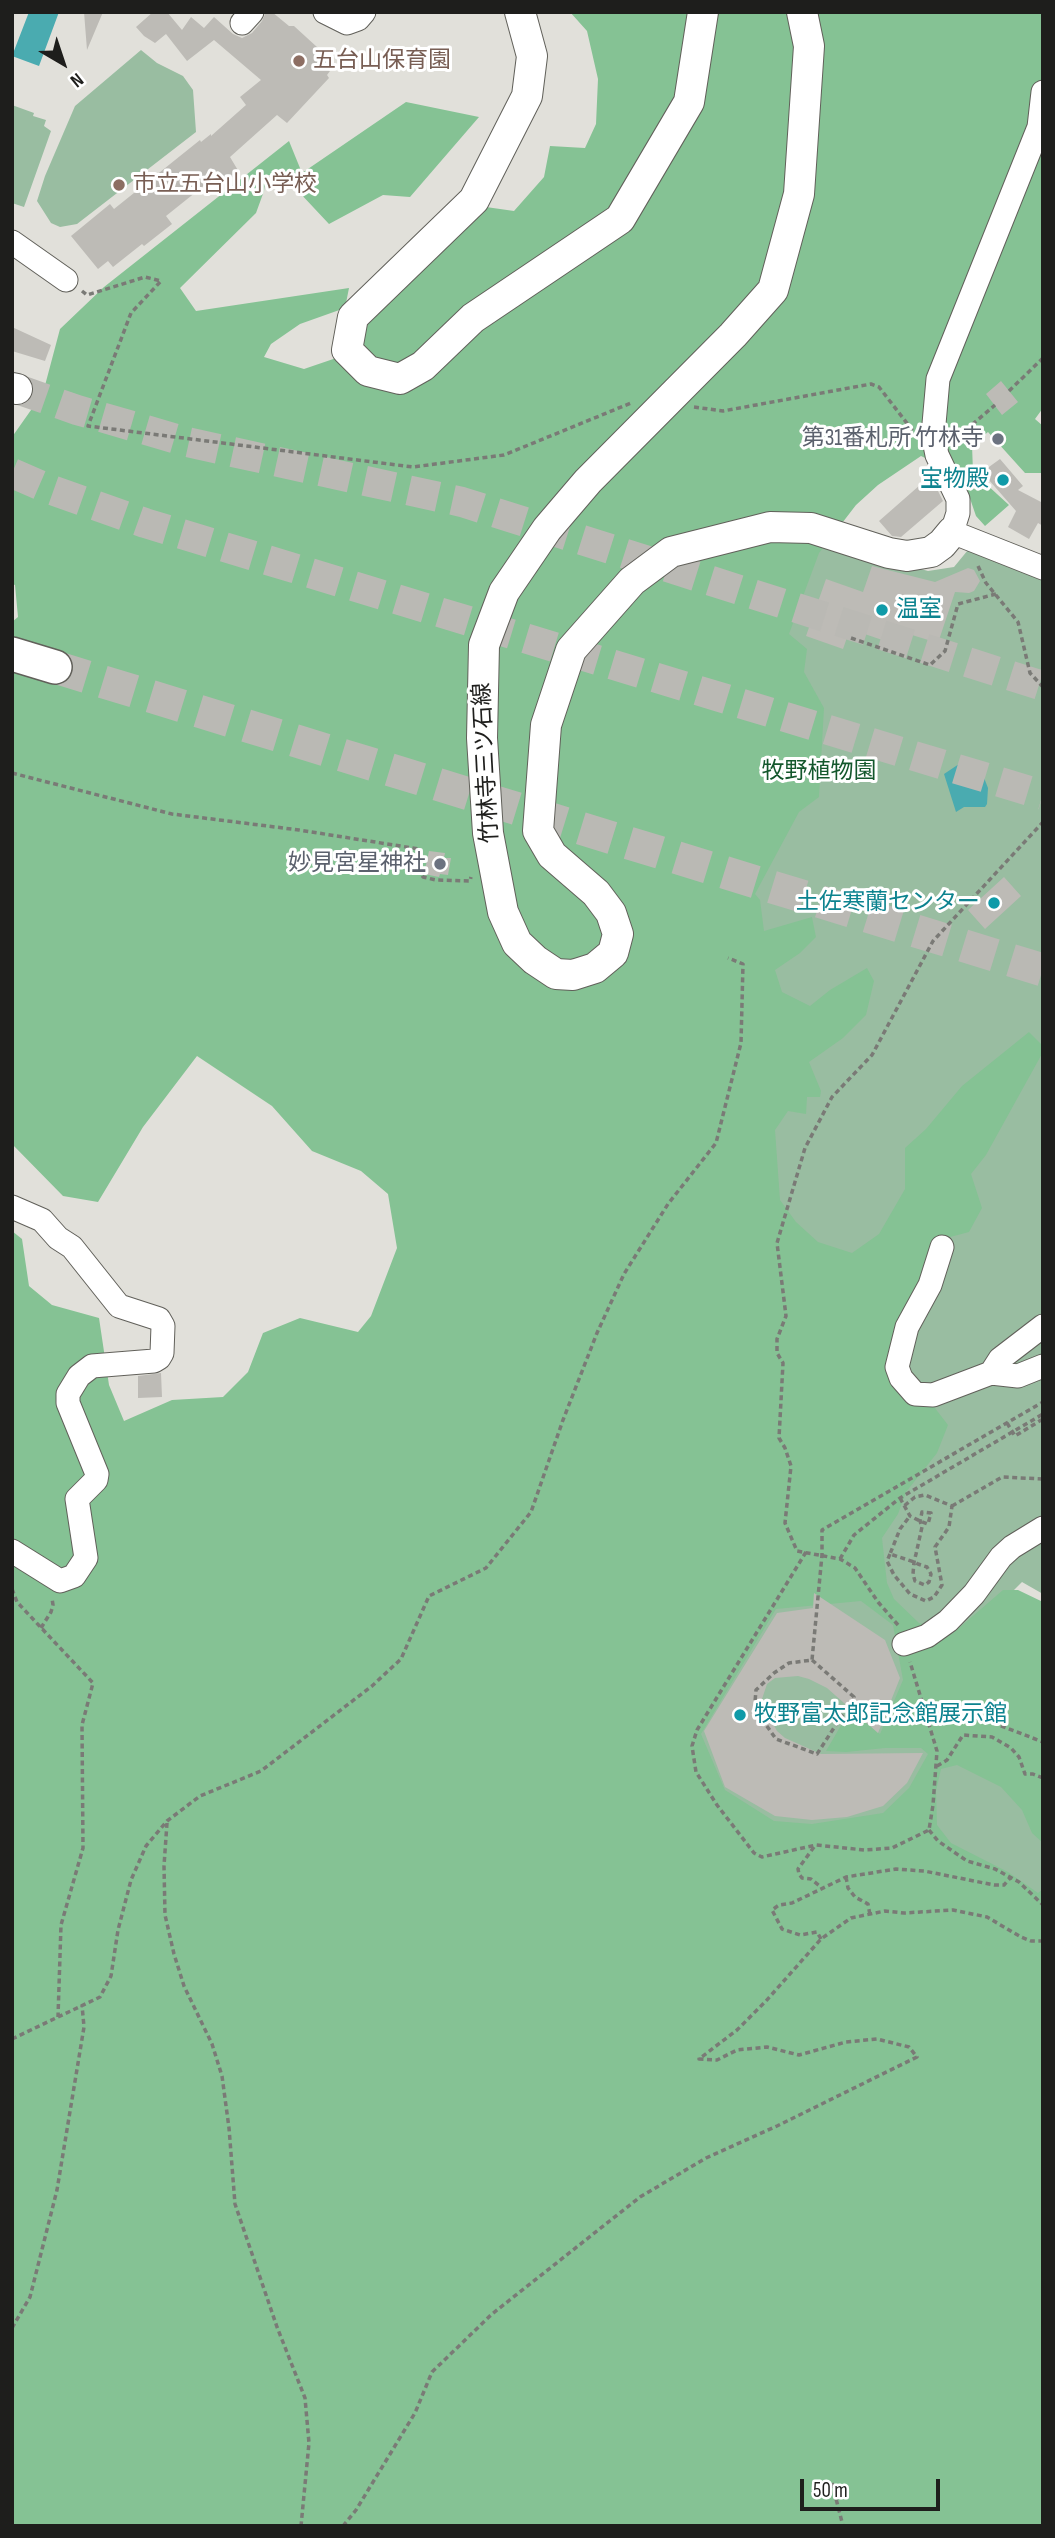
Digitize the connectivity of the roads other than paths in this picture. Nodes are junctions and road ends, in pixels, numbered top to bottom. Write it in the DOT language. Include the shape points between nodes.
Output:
graph roads {
  1 [pos="325,12"];
  2 [pos="365,12"];
  3 [pos="520,12"];
  4 [pos="703,12"];
  5 [pos="802,12"];
  6 [pos="1043,92"];
  7 [pos="12,242"];
  8 [pos="65,280"];
  9 [pos="949,536"];
  10 [pos="1043,568"];
  11 [pos="12,654"];
  12 [pos="55,667"];
  13 [pos="12,1207"];
  14 [pos="942,1247"];
  15 [pos="1043,1326"];
  16 [pos="1043,1366"];
  17 [pos="990,1373"];
  18 [pos="1043,1528"];
  19 [pos="12,1551"];
  20 [pos="904,1644"];
  1 -- 2 [label="street" via="347,23"];
  3 -- 4 [label="main road" via="532,56 527,96 474,200 353,317 347,350 368,371 400,379 423,366 473,318 620,219 689,102"];
  5 -- 9 [label="main road, 竹林寺三ツ石線" via="809,46 799,194 773,290 547,529 504,592 484,645 482,738 488,833 503,912 517,943 556,974 573,975 595,968 612,953 618,934 611,913 596,893 552,855 538,831 546,725 571,650 632,581 671,552 770,527 811,528 901,555 925,554"];
  6 -- 9 [label="street" via="1039,127 938,379 933,435 937,455 958,499"];
  7 -- 8 [label="street"];
  9 -- 10 [label="street"];
  11 -- 12 [label="highway"];
  13 -- 19 [label="street" via="42,1220 72,1247 119,1306 159,1319 163,1326 159,1358 92,1366 68,1394 97,1474 77,1499 86,1558 74,1576 60,1581"];
  14 -- 17 [label="street" via="930,1285 907,1327 897,1367 901,1378 915,1394 933,1395"];
  15 -- 17 [label="street" via="1000,1359"];
  16 -- 17 [label="street" via="1018,1376"];
  18 -- 20 [label="street" via="1001,1557 948,1621 927,1636"];
}
